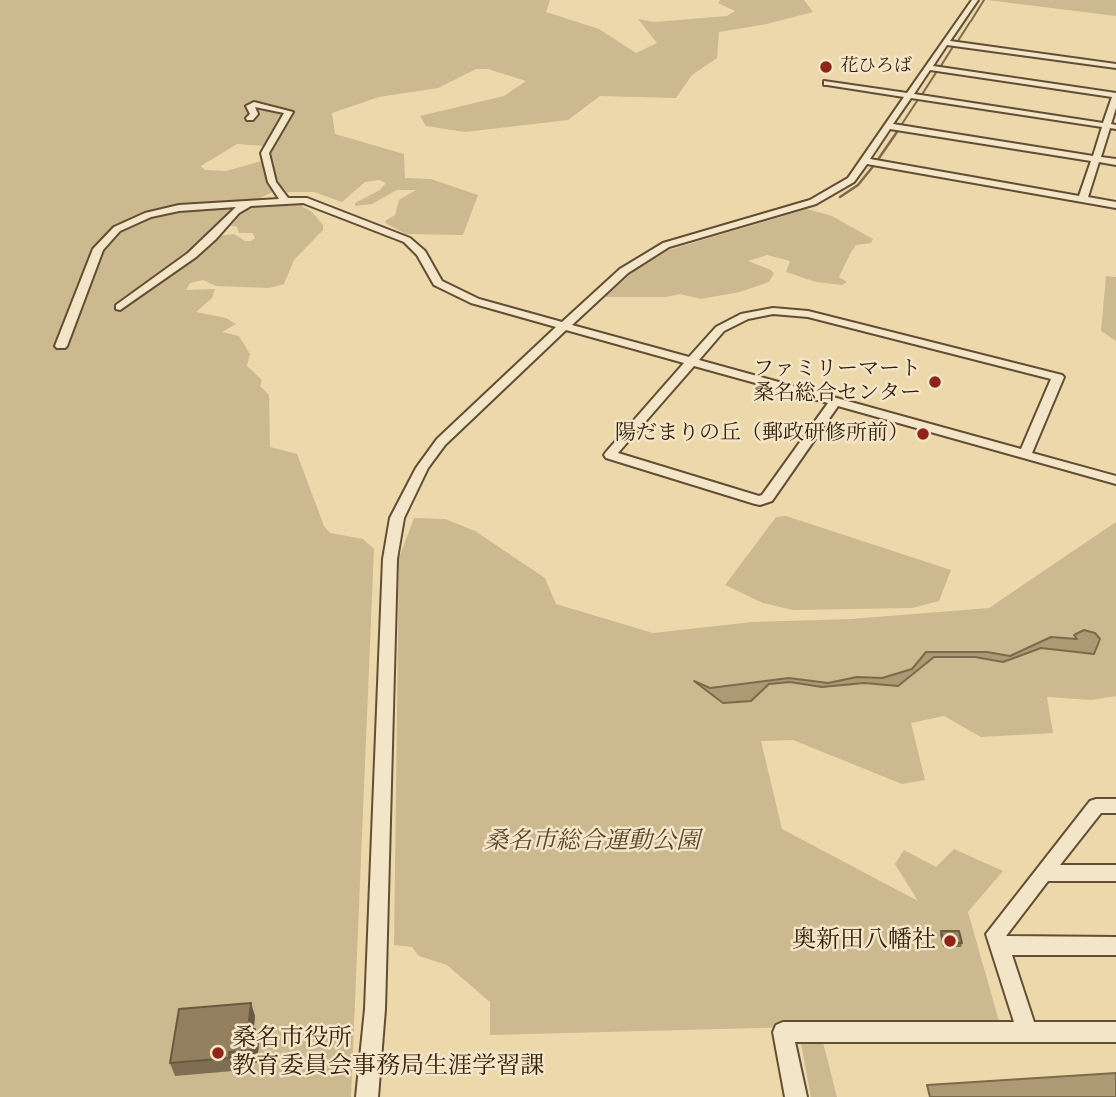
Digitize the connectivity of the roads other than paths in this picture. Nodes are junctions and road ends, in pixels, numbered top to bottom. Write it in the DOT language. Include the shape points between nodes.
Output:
graph roads {
  1 [pos="975,0"];
  2 [pos="946,43"];
  3 [pos="1116,66"];
  4 [pos="929,68"];
  5 [pos="827,83"];
  6 [pos="910,96"];
  7 [pos="1116,96"];
  8 [pos="250,118"];
  9 [pos="889,126"];
  10 [pos="1111,126"];
  11 [pos="1096,159"];
  12 [pos="866,161"];
  13 [pos="1116,162"];
  14 [pos="284,199"];
  15 [pos="1083,199"];
  16 [pos="255,201"];
  17 [pos="1116,205"];
  18 [pos="120,307"];
  19 [pos="562,327"];
  20 [pos="61,346"];
  21 [pos="691,362"];
  22 [pos="835,402"];
  23 [pos="1025,454"];
  24 [pos="1116,480"];
  25 [pos="1116,806"];
  26 [pos="1043,873"];
  27 [pos="1116,873"];
  28 [pos="1000,946"];
  29 [pos="1116,946"];
  30 [pos="1027,1032"];
  31 [pos="1116,1032"];
  32 [pos="367,1097"];
  33 [pos="796,1097"];
  1 -- 2 [label="street"];
  2 -- 3 [label="street"];
  2 -- 4 [label="street"];
  4 -- 6 [label="street"];
  4 -- 7 [label="street"];
  5 -- 6 [label="street"];
  6 -- 9 [label="street"];
  6 -- 10 [label="street"];
  7 -- 10 [label="street"];
  8 -- 14 [label="street" via="254,104 289,112 265,153 272,182"];
  9 -- 11 [label="street"];
  9 -- 12 [label="street"];
  10 -- 11 [label="street"];
  11 -- 13 [label="street"];
  11 -- 15 [label="street"];
  12 -- 15 [label="street"];
  12 -- 19 [label="street" via="841,188 813,202 666,245 624,271"];
  14 -- 16 [label="street"];
  14 -- 19 [label="street" via="319,204 400,236 417,248 430,274 446,289"];
  15 -- 17 [label="street"];
  16 -- 18 [label="street" via="236,211 192,255"];
  16 -- 20 [label="street" via="179,208 138,219 109,235 98,248"];
  19 -- 21 [label="street"];
  19 -- 32 [label="street" via="441,442 397,518 390,559 375,1009"];
  21 -- 22 [label="street"];
  21 -- 22 [label="street" via="610,455 760,501 767,498"];
  21 -- 23 [label="street" via="720,328 732,321 785,311 1058,377"];
  22 -- 23 [label="street"];
  23 -- 24 [label="street"];
  25 -- 26 [label="street" via="1096,806"];
  26 -- 27 [label="street"];
  26 -- 28 [label="street" via="996,934"];
  28 -- 29 [label="street"];
  28 -- 30 [label="street"];
  30 -- 31 [label="street"];
  30 -- 33 [label="street" via="783,1032"];
}
